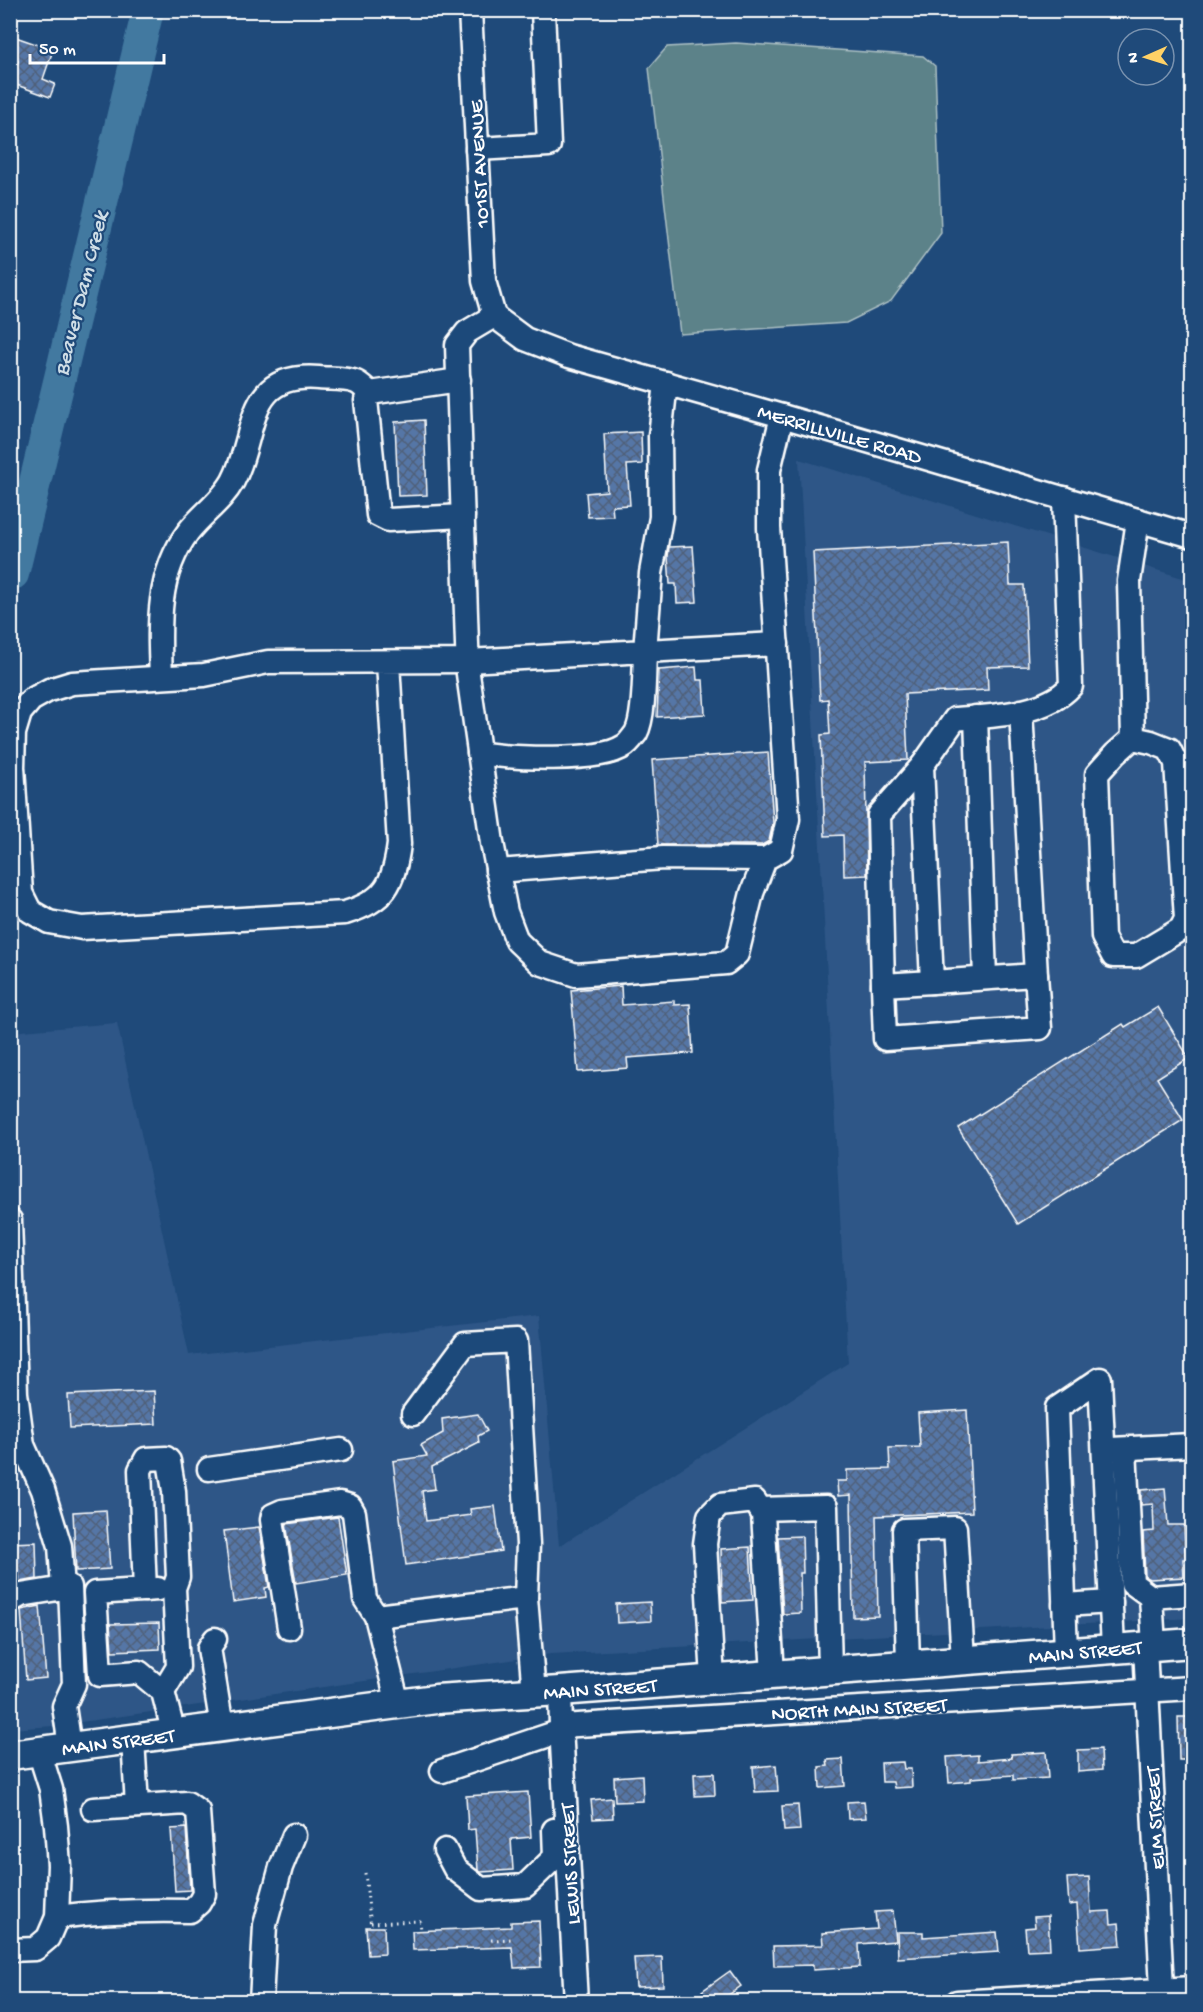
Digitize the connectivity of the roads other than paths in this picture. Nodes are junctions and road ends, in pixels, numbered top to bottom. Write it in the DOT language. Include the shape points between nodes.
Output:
graph roads {
  1 [pos="471,10"];
  2 [pos="543,10"];
  3 [pos="477,148"];
  4 [pos="494,316"];
  5 [pos="459,380"];
  6 [pos="666,383"];
  7 [pos="370,393"];
  8 [pos="782,416"];
  9 [pos="1064,498"];
  10 [pos="463,516"];
  11 [pos="1138,520"];
  12 [pos="1192,536"];
  13 [pos="777,644"];
  14 [pos="645,651"];
  15 [pos="468,661"];
  16 [pos="388,663"];
  17 [pos="161,677"];
  18 [pos="1014,713"];
  19 [pos="976,717"];
  20 [pos="1133,738"];
  21 [pos="478,753"];
  22 [pos="922,766"];
  23 [pos="765,859"];
  24 [pos="497,871"];
  25 [pos="17,902"];
  26 [pos="1036,975"];
  27 [pos="984,978"];
  28 [pos="932,982"];
  29 [pos="883,985"];
  30 [pos="10,1220"];
  31 [pos="413,1414"];
  32 [pos="1192,1445"];
  33 [pos="1114,1449"];
  34 [pos="341,1450"];
  35 [pos="19,1457"];
  36 [pos="209,1469"];
  37 [pos="760,1509"];
  38 [pos="63,1588"];
  39 [pos="174,1588"];
  40 [pos="145,1590"];
  41 [pos="1192,1594"];
  42 [pos="1151,1597"];
  43 [pos="526,1598"];
  44 [pos="10,1601"];
  45 [pos="1111,1602"];
  46 [pos="1064,1605"];
  47 [pos="376,1616"];
  48 [pos="289,1629"];
  49 [pos="215,1639"];
  50 [pos="1192,1643"];
  51 [pos="1149,1646"];
  52 [pos="1113,1648"];
  53 [pos="1066,1652"];
  54 [pos="963,1660"];
  55 [pos="909,1663"];
  56 [pos="830,1670"];
  57 [pos="772,1674"];
  58 [pos="713,1679"];
  59 [pos="1192,1688"];
  60 [pos="1148,1691"];
  61 [pos="163,1692"];
  62 [pos="547,1692"];
  63 [pos="398,1704"];
  64 [pos="222,1727"];
  65 [pos="557,1730"];
  66 [pos="174,1734"];
  67 [pos="133,1739"];
  68 [pos="70,1747"];
  69 [pos="39,1751"];
  70 [pos="10,1755"];
  71 [pos="442,1771"];
  72 [pos="137,1806"];
  73 [pos="93,1809"];
  74 [pos="294,1835"];
  75 [pos="446,1850"];
  76 [pos="57,1917"];
  77 [pos="10,1950"];
  78 [pos="1192,1988"];
  79 [pos="1162,1989"];
  80 [pos="261,2001"];
  81 [pos="576,2001"];
  82 [pos="957,2001"];
  1 -- 3 [label="street, 101ST AVENUE"];
  2 -- 3 [label="street" via="549,145"];
  3 -- 4 [label="street, 101ST AVENUE" via="484,281"];
  4 -- 5 [label="street" via="467,332 458,345"];
  4 -- 6 [label="street, MERRILLVILLE ROAD" via="525,339 569,356"];
  5 -- 7 [label="street"];
  5 -- 10 [label="street"];
  6 -- 8 [label="street, MERRILLVILLE ROAD"];
  6 -- 14 [label="street" via="660,435 661,517 651,573"];
  7 -- 10 [label="street" via="366,400 378,515 388,520"];
  7 -- 17 [label="street" via="356,382 306,377 272,389 260,402 241,467 230,487 189,532 166,575 159,635"];
  8 -- 9 [label="street, MERRILLVILLE ROAD"];
  8 -- 13 [label="street" via="769,470"];
  9 -- 11 [label="street, MERRILLVILLE ROAD"];
  9 -- 18 [label="street" via="1071,686 1046,703"];
  10 -- 15 [label="street"];
  11 -- 12 [label="street, MERRILLVILLE ROAD"];
  11 -- 20 [label="street" via="1129,581"];
  13 -- 14 [label="street"];
  13 -- 23 [label="street" via="788,819 781,850"];
  14 -- 15 [label="street"];
  14 -- 21 [label="street" via="641,716 636,732 625,746 608,753 548,758"];
  15 -- 16 [label="street"];
  15 -- 21 [label="street"];
  16 -- 17 [label="street" via="268,662 204,675"];
  16 -- 25 [label="street" via="399,844 395,870 382,894 362,908 345,913 81,928 49,922"];
  17 -- 25 [label="street" via="72,683 31,700 20,713 14,733 13,767 21,892"];
  18 -- 19 [label="street"];
  18 -- 26 [label="street"];
  19 -- 22 [label="street" via="955,719"];
  19 -- 27 [label="street"];
  20 -- 20 [label="street" via="1097,774 1103,937 1113,956 1136,956 1181,929 1186,919 1176,763 1169,749"];
  21 -- 24 [label="street"];
  22 -- 28 [label="street"];
  22 -- 29 [label="street" via="879,815"];
  23 -- 24 [label="street" via="663,858"];
  23 -- 24 [label="street" via="752,892 737,954 726,963 576,975 540,963 517,940"];
  26 -- 27 [label="street"];
  26 -- 29 [label="street" via="1040,1028 885,1039"];
  27 -- 28 [label="street"];
  28 -- 29 [label="street"];
  30 -- 35 [label="street" via="16,1393 23,1445"];
  31 -- 43 [label="street" via="465,1344 516,1341 528,1544"];
  32 -- 33 [label="street"];
  33 -- 42 [label="street" via="1132,1583"];
  33 -- 45 [label="street"];
  33 -- 46 [label="street" via="1100,1379 1057,1408"];
  34 -- 36 [label="street"];
  35 -- 38 [label="street" via="43,1490 60,1546"];
  37 -- 56 [label="street" via="826,1508"];
  37 -- 57 [label="street"];
  37 -- 58 [label="street" via="755,1501 733,1502 720,1505 709,1516 705,1544"];
  38 -- 44 [label="street" via="21,1595"];
  38 -- 68 [label="street" via="70,1587 74,1684 64,1706"];
  39 -- 40 [label="street"];
  39 -- 40 [label="street" via="178,1577 169,1461 146,1459 140,1470"];
  39 -- 61 [label="street" via="178,1667"];
  40 -- 61 [label="street" via="95,1593 100,1675 139,1672"];
  41 -- 42 [label="street"];
  42 -- 51 [label="street, ELM STREET"];
  43 -- 47 [label="street"];
  43 -- 62 [label="street"];
  45 -- 46 [label="street"];
  45 -- 52 [label="street"];
  46 -- 53 [label="street"];
  47 -- 48 [label="street" via="365,1599 350,1506 340,1503 282,1511 273,1515 272,1520"];
  47 -- 63 [label="street"];
  49 -- 64 [label="street" via="209,1648"];
  50 -- 51 [label="main road, MAIN STREET"];
  51 -- 52 [label="main road, MAIN STREET"];
  51 -- 60 [label="street, ELM STREET"];
  52 -- 53 [label="main road, MAIN STREET"];
  53 -- 54 [label="main road, MAIN STREET"];
  54 -- 55 [label="main road, MAIN STREET"];
  54 -- 55 [label="street" via="955,1528 904,1530"];
  55 -- 56 [label="main road, MAIN STREET"];
  56 -- 57 [label="main road, MAIN STREET"];
  57 -- 58 [label="main road, MAIN STREET"];
  58 -- 62 [label="main road, MAIN STREET"];
  59 -- 60 [label="street, NORTH MAIN STREET"];
  60 -- 65 [label="street, NORTH MAIN STREET"];
  60 -- 79 [label="street, ELM STREET"];
  61 -- 66 [label="street"];
  62 -- 63 [label="main road, MAIN STREET"];
  62 -- 65 [label="street"];
  63 -- 64 [label="main road, MAIN STREET"];
  64 -- 66 [label="main road, MAIN STREET"];
  65 -- 71 [label="street, NORTH MAIN STREET"];
  65 -- 75 [label="street" via="555,1857 525,1886 481,1889 455,1869"];
  65 -- 81 [label="street, LEWIS STREET"];
  66 -- 67 [label="main road, MAIN STREET"];
  67 -- 68 [label="main road, MAIN STREET"];
  67 -- 72 [label="street"];
  68 -- 69 [label="main road, MAIN STREET"];
  69 -- 70 [label="main road, MAIN STREET"];
  69 -- 76 [label="street" via="51,1789 56,1826"];
  72 -- 73 [label="street"];
  72 -- 76 [label="street" via="187,1803 198,1811 204,1894 199,1903 190,1911 99,1911"];
  74 -- 80 [label="street" via="266,1925"];
  76 -- 77 [label="street" via="48,1938 35,1949"];
  78 -- 79 [label="street"];
  79 -- 82 [label="street"];
}
